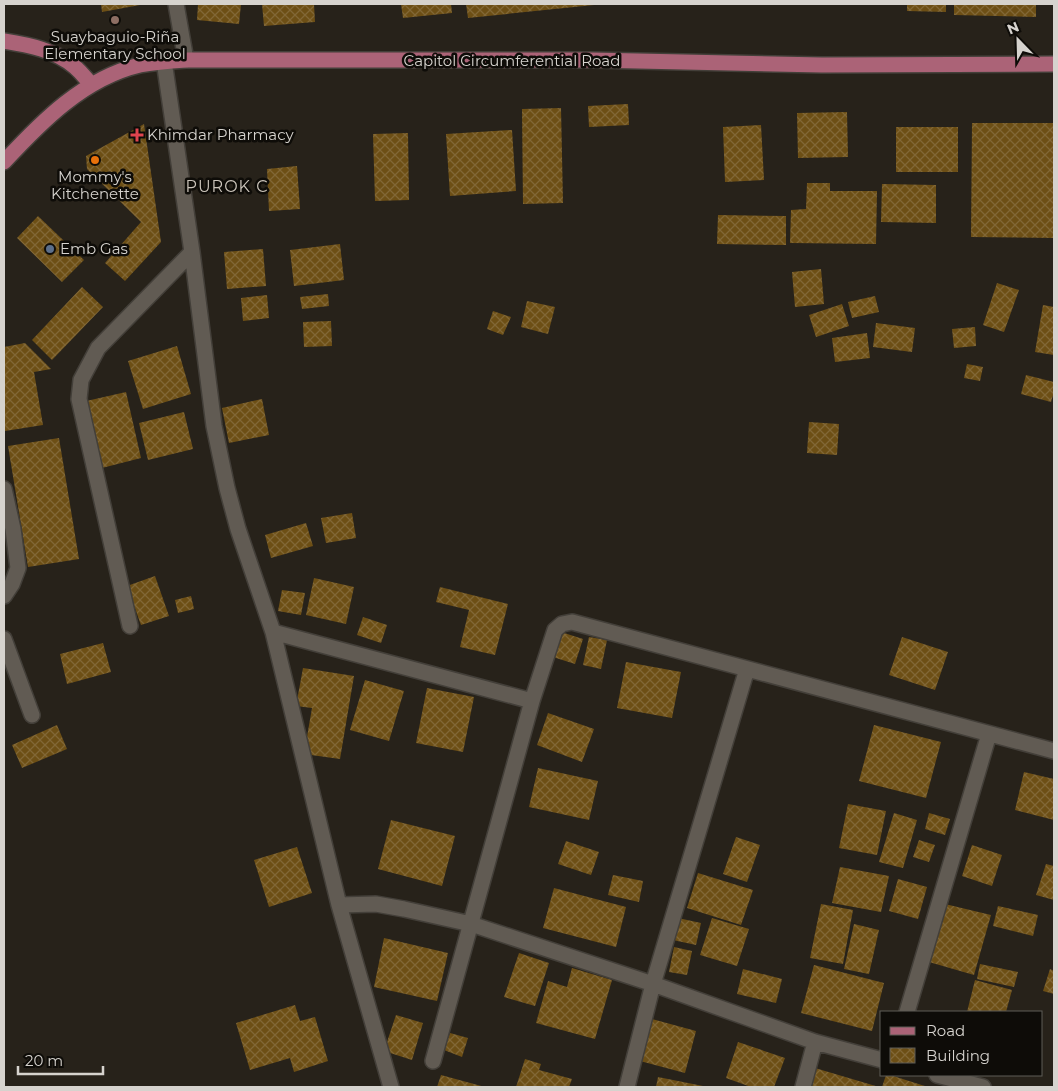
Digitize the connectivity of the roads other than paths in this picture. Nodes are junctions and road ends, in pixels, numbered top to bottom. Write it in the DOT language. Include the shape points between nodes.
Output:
graph roads {
  1 [pos="176,4"];
  2 [pos="4,41"];
  3 [pos="186,60"];
  4 [pos="164,62"];
  5 [pos="1054,64"];
  6 [pos="91,84"];
  7 [pos="4,162"];
  8 [pos="192,252"];
  9 [pos="4,489"];
  10 [pos="4,596"];
  11 [pos="130,626"];
  12 [pos="273,632"];
  13 [pos="4,639"];
  14 [pos="747,669"];
  15 [pos="532,701"];
  16 [pos="32,715"];
  17 [pos="988,734"];
  18 [pos="1054,751"];
  19 [pos="339,905"];
  20 [pos="471,924"];
  21 [pos="653,984"];
  22 [pos="907,1011"];
  23 [pos="815,1042"];
  24 [pos="880,1059"];
  25 [pos="433,1061"];
  26 [pos="940,1076"];
  27 [pos="973,1086"];
  28 [pos="391,1087"];
  29 [pos="627,1087"];
  30 [pos="803,1087"];
  1 -- 3 [label="street"];
  2 -- 6 [label="main road" via="30,46 63,59 76,67"];
  3 -- 4 [label="main road, Capitol Circumferential Road"];
  3 -- 5 [label="main road, Capitol Circumferential Road"];
  4 -- 6 [label="main road, Capitol Circumferential Road" via="139,65"];
  4 -- 8 [label="street"];
  6 -- 7 [label="main road, Capitol Circumferential Road" via="50,116"];
  8 -- 11 [label="street" via="98,348 81,380 79,399"];
  8 -- 12 [label="street" via="214,426 238,529"];
  9 -- 10 [label="street" via="18,568"];
  12 -- 15 [label="street"];
  12 -- 19 [label="street"];
  13 -- 16 [label="street"];
  14 -- 15 [label="street" via="572,622 555,630"];
  14 -- 17 [label="street"];
  14 -- 21 [label="street"];
  15 -- 20 [label="street"];
  17 -- 18 [label="street"];
  17 -- 22 [label="street"];
  19 -- 20 [label="street" via="376,904"];
  19 -- 28 [label="street"];
  20 -- 21 [label="street"];
  20 -- 25 [label="street"];
  21 -- 23 [label="street"];
  21 -- 29 [label="street"];
  23 -- 24 [label="street"];
  23 -- 30 [label="street"];
  26 -- 27 [label="street"];
}
